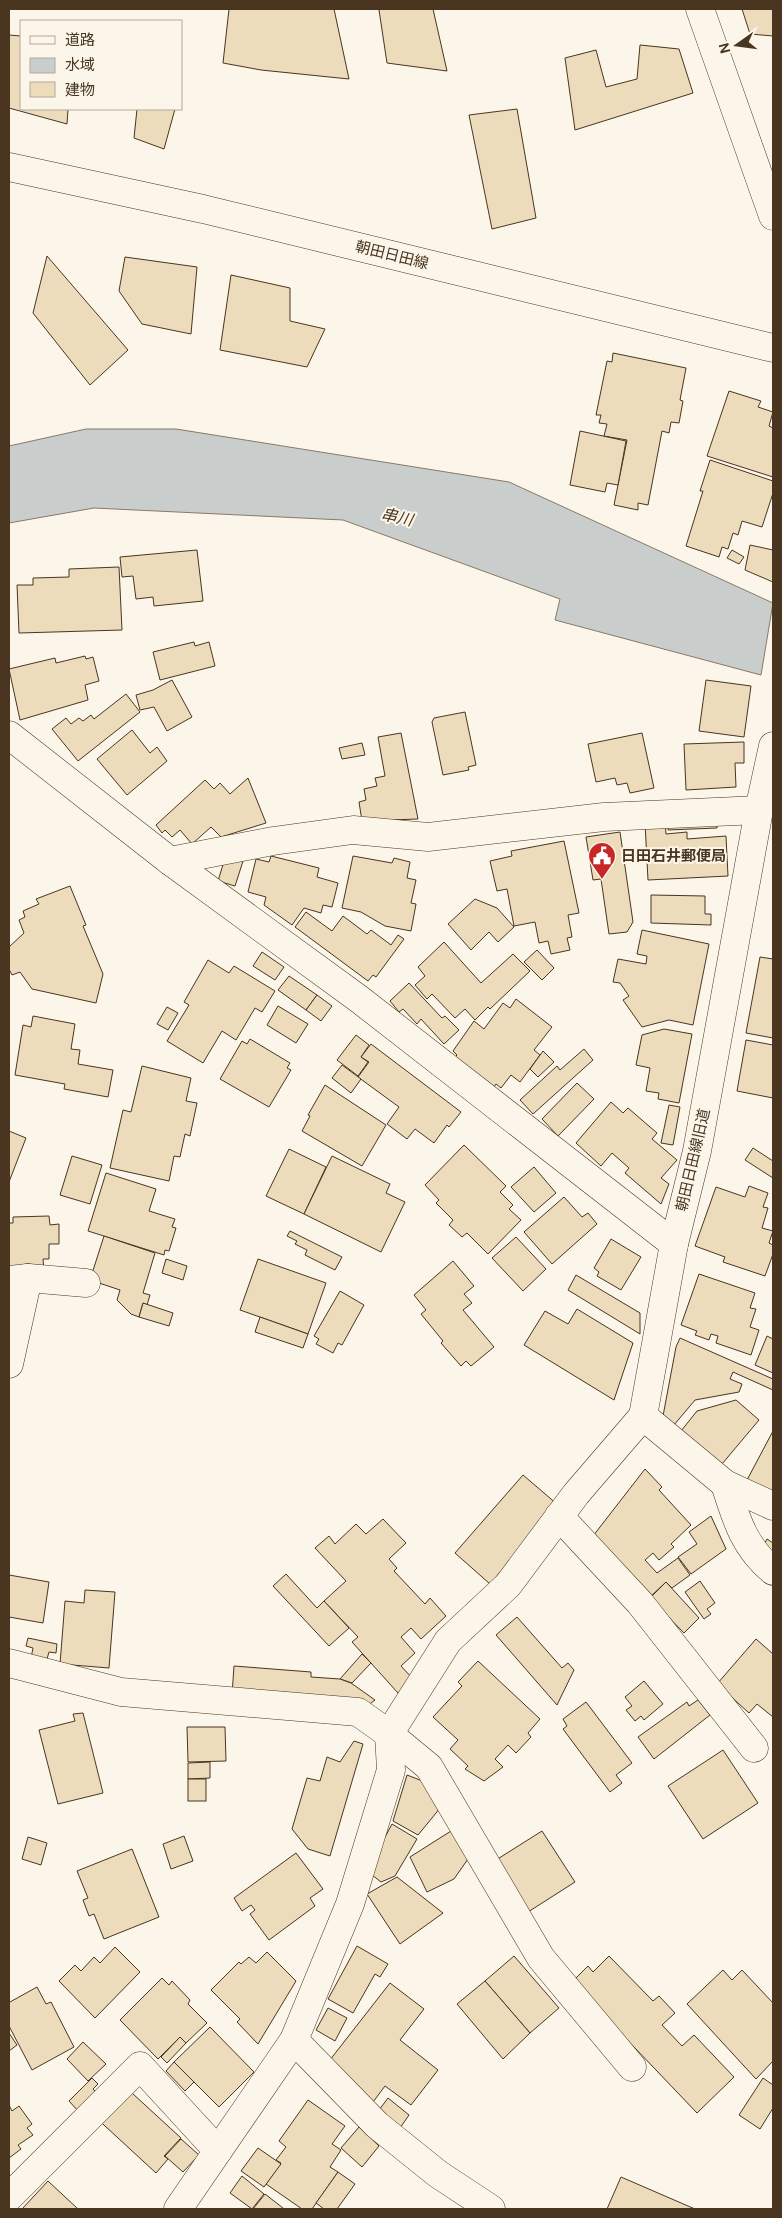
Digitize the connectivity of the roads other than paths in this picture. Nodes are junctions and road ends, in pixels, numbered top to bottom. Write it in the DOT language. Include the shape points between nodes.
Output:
graph roads {
  1 [pos="700,9"];
  2 [pos="9,167"];
  3 [pos="773,216"];
  4 [pos="773,348"];
  5 [pos="9,735"];
  6 [pos="773,746"];
  7 [pos="765,800"];
  8 [pos="170,861"];
  9 [pos="674,1244"];
  10 [pos="18,1279"];
  11 [pos="86,1283"];
  12 [pos="9,1364"];
  13 [pos="643,1416"];
  14 [pos="725,1484"];
  15 [pos="773,1506"];
  16 [pos="560,1516"];
  17 [pos="773,1571"];
  18 [pos="9,1663"];
  19 [pos="389,1734"];
  20 [pos="754,1748"];
  21 [pos="294,2040"];
  22 [pos="632,2067"];
  23 [pos="218,2151"];
  24 [pos="9,2197"];
  25 [pos="178,2209"];
  26 [pos="491,2209"];
  1 -- 3 [label="street"];
  2 -- 4 [label="street, 朝田日田線" via="202,209"];
  5 -- 8 [label="street"];
  6 -- 7 [label="street, 朝田日田線旧道"];
  7 -- 8 [label="street" via="428,838 353,830 273,841"];
  7 -- 9 [label="street, 朝田日田線旧道" via="698,1151"];
  8 -- 9 [label="street" via="360,999"];
  9 -- 13 [label="street, 朝田日田線旧道"];
  10 -- 11 [label="street"];
  10 -- 12 [label="street"];
  13 -- 14 [label="street"];
  13 -- 16 [label="street"];
  14 -- 15 [label="street"];
  14 -- 17 [label="street" via="740,1531 761,1561"];
  16 -- 19 [label="street" via="508,1585 448,1641"];
  16 -- 20 [label="street" via="640,1603"];
  18 -- 19 [label="street" via="121,1692 358,1712"];
  19 -- 21 [label="street" via="391,1770 350,1904"];
  19 -- 22 [label="street" via="429,1767 540,1958"];
  21 -- 23 [label="street"];
  21 -- 26 [label="street" via="377,2125 438,2174"];
  23 -- 24 [label="street" via="140,2066"];
  23 -- 25 [label="street"];
}
